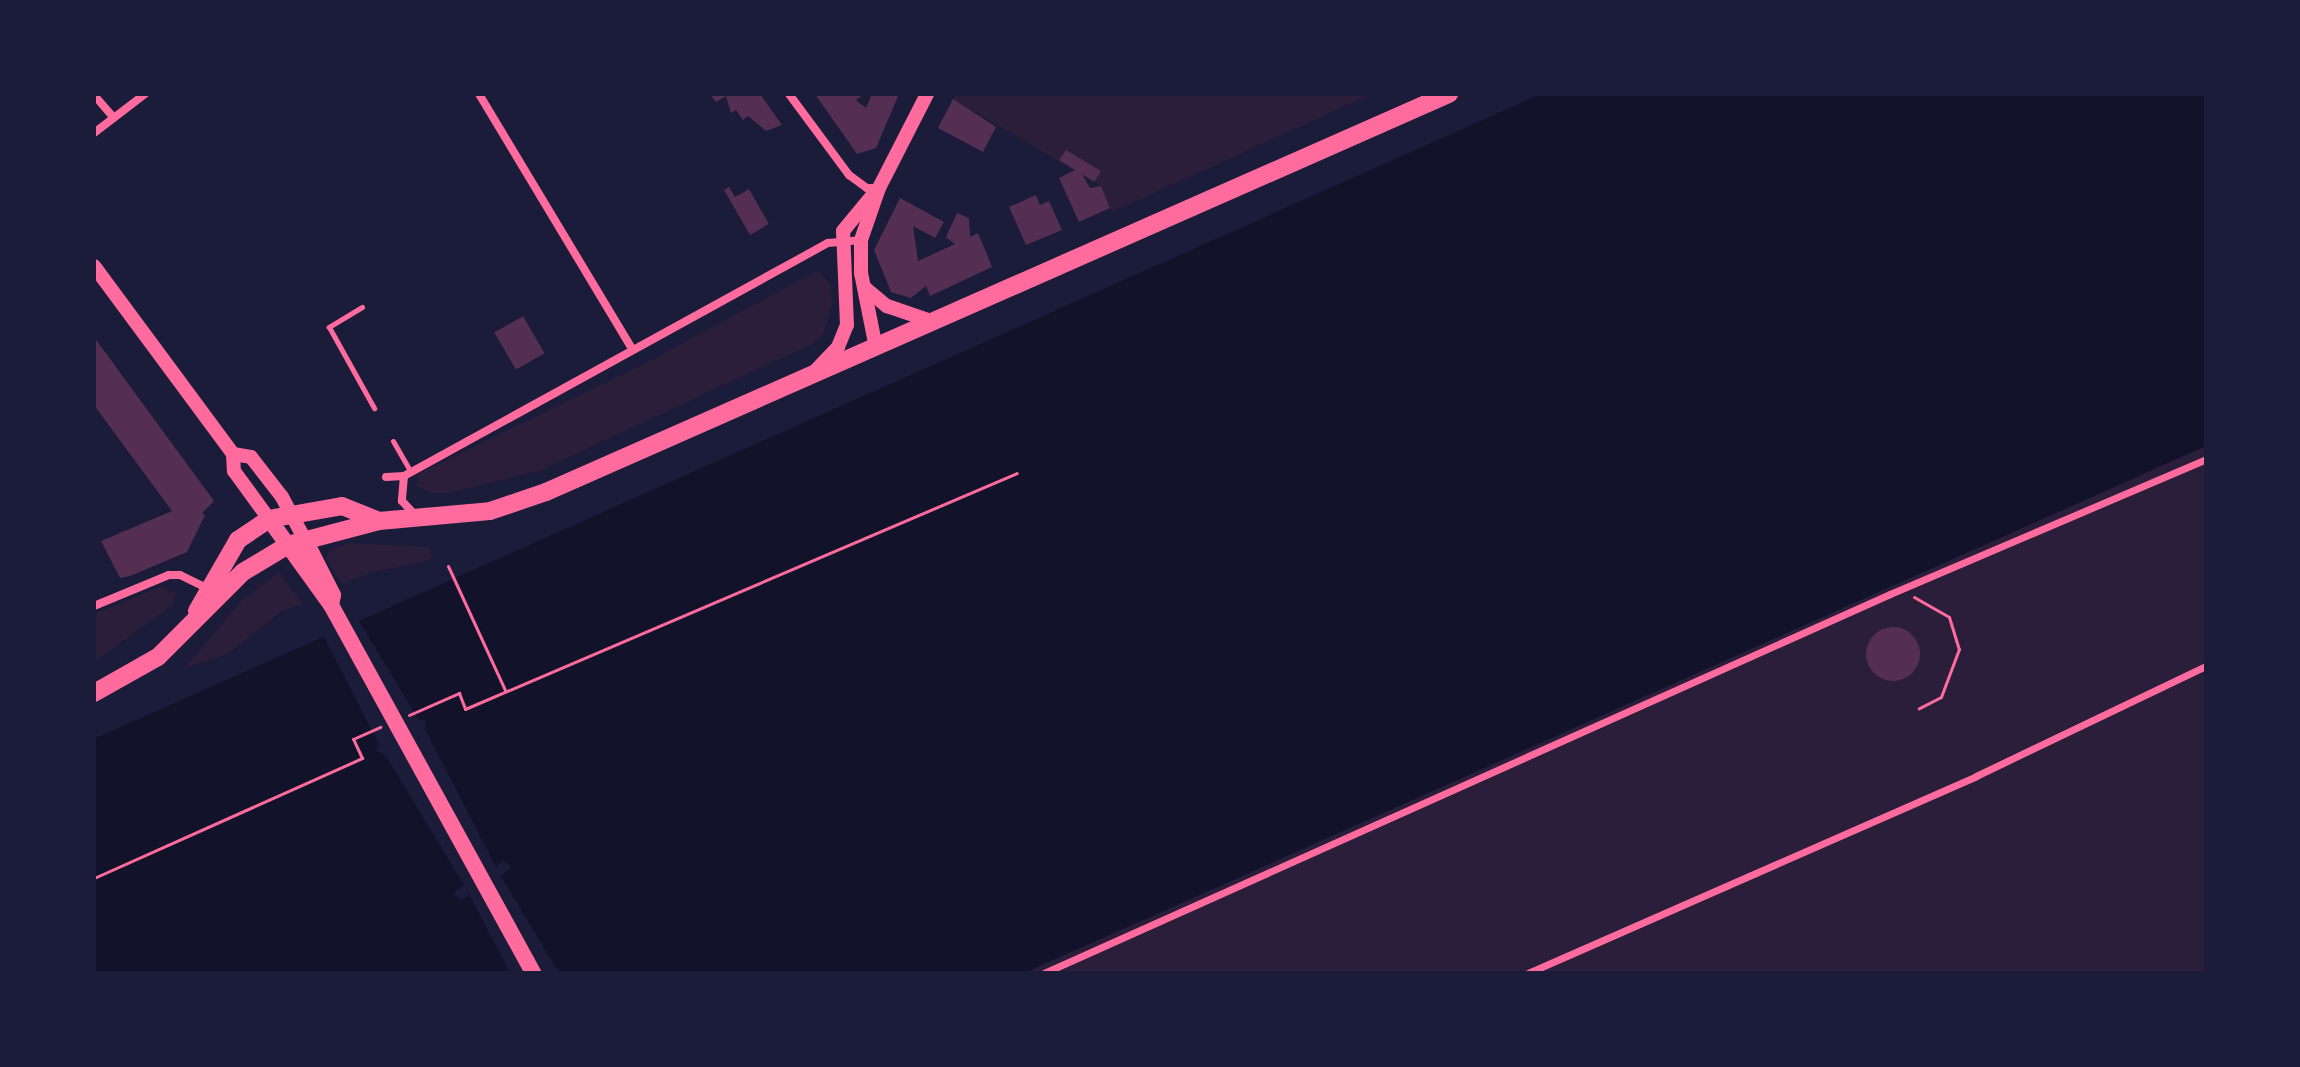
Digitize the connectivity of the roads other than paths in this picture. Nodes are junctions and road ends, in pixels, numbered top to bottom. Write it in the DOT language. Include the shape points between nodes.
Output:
graph roads {
  1 [pos="145,94"];
  2 [pos="479,94"];
  3 [pos="789,94"];
  4 [pos="927,94"];
  5 [pos="94,95"];
  6 [pos="1441,96"];
  7 [pos="114,118"];
  8 [pos="94,133"];
  9 [pos="879,188"];
  10 [pos="841,238"];
  11 [pos="861,240"];
  12 [pos="94,266"];
  13 [pos="864,287"];
  14 [pos="362,307"];
  15 [pos="936,323"];
  16 [pos="876,348"];
  17 [pos="632,349"];
  18 [pos="806,379"];
  19 [pos="374,408"];
  20 [pos="393,441"];
  21 [pos="233,454"];
  22 [pos="2206,459"];
  23 [pos="408,474"];
  24 [pos="386,477"];
  25 [pos="291,512"];
  26 [pos="269,519"];
  27 [pos="425,520"];
  28 [pos="379,521"];
  29 [pos="296,541"];
  30 [pos="207,588"];
  31 [pos="94,606"];
  32 [pos="194,617"];
  33 [pos="2206,666"];
  34 [pos="94,693"];
  35 [pos="533,973"];
  36 [pos="1044,973"];
  37 [pos="1528,973"];
  1 -- 7 [label="street"];
  2 -- 17 [label="street"];
  3 -- 9 [label="street" via="849,175 867,188"];
  4 -- 9 [label="main road"];
  5 -- 7 [label="street"];
  6 -- 15 [label="highway"];
  7 -- 8 [label="street"];
  9 -- 10 [label="main road" via="848,219"];
  9 -- 11 [label="main road"];
  10 -- 11 [label="street"];
  10 -- 17 [label="street"];
  10 -- 18 [label="main road" via="847,325 838,347"];
  11 -- 13 [label="main road"];
  12 -- 21 [label="main road"];
  13 -- 15 [label="main road" via="893,309"];
  13 -- 16 [label="main road"];
  14 -- 19 [label="lane" via="329,327"];
  15 -- 16 [label="highway"];
  16 -- 18 [label="highway"];
  17 -- 23 [label="street"];
  18 -- 27 [label="highway" via="546,492 490,511"];
  20 -- 23 [label="lane"];
  21 -- 25 [label="main road" via="251,457"];
  21 -- 26 [label="main road" via="234,471"];
  22 -- 36 [label="street" via="1890,594"];
  23 -- 24 [label="street"];
  23 -- 27 [label="street" via="402,501"];
  25 -- 26 [label="highway"];
  25 -- 28 [label="highway" via="342,506"];
  25 -- 29 [label="main road"];
  26 -- 29 [label="main road"];
  26 -- 30 [label="highway" via="238,540"];
  27 -- 28 [label="highway"];
  28 -- 29 [label="highway"];
  29 -- 32 [label="highway" via="243,572"];
  29 -- 35 [label="main road"];
  30 -- 31 [label="street" via="169,575"];
  30 -- 32 [label="highway"];
  32 -- 34 [label="highway" via="158,657"];
  33 -- 37 [label="street" via="1976,776"];
}
